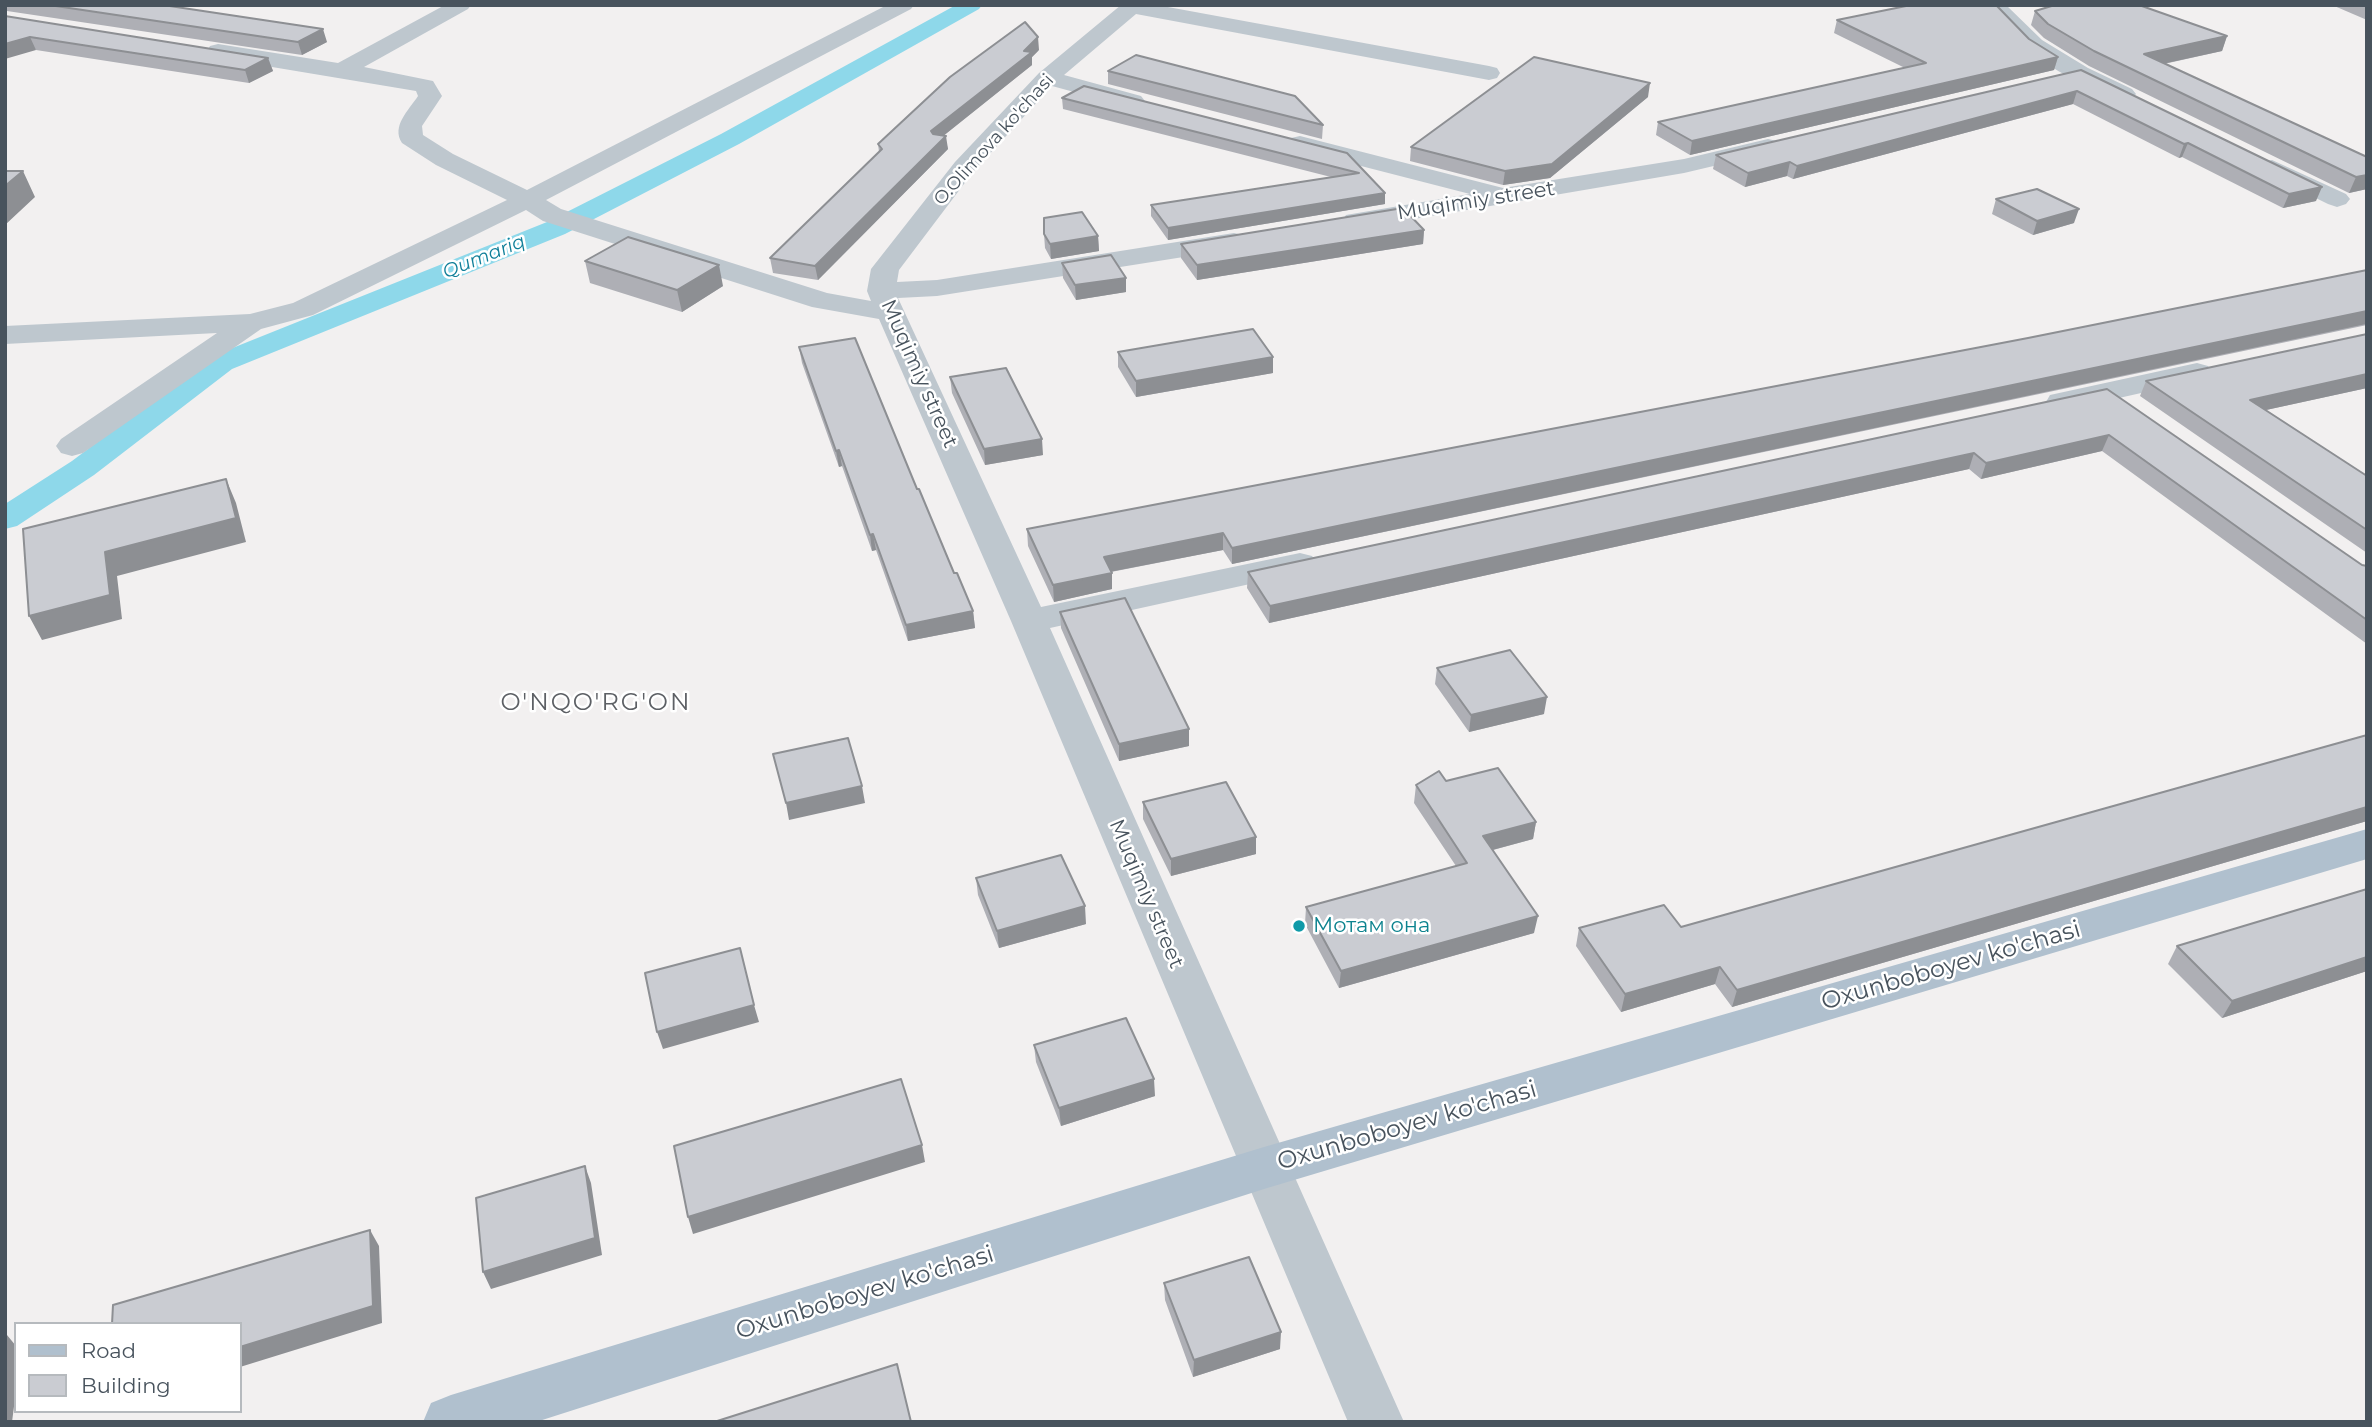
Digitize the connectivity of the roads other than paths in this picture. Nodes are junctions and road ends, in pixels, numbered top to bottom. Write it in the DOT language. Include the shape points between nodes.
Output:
graph roads {
  1 [pos="461,5"];
  2 [pos="904,5"];
  3 [pos="1994,5"];
  4 [pos="1133,6"];
  5 [pos="191,47"];
  6 [pos="341,70"];
  7 [pos="1489,73"];
  8 [pos="2080,73"];
  9 [pos="1047,78"];
  10 [pos="2040,82"];
  11 [pos="2141,103"];
  12 [pos="1152,105"];
  13 [pos="1271,136"];
  14 [pos="1789,141"];
  15 [pos="2251,157"];
  16 [pos="1508,196"];
  17 [pos="528,199"];
  18 [pos="2337,199"];
  19 [pos="1331,225"];
  20 [pos="1263,236"];
  21 [pos="887,302"];
  22 [pos="251,323"];
  23 [pos="5,334"];
  24 [pos="2231,365"];
  25 [pos="2108,392"];
  26 [pos="2026,409"];
  27 [pos="2142,415"];
  28 [pos="72,446"];
  29 [pos="1330,557"];
  30 [pos="1029,621"];
  31 [pos="2367,844"];
  32 [pos="1264,1168"];
  33 [pos="451,1422"];
  34 [pos="1376,1422"];
  1 -- 6 [label="street"];
  2 -- 17 [label="street"];
  3 -- 8 [label="street" via="2034,45"];
  4 -- 7 [label="street"];
  4 -- 9 [label="street, O.Olimova ko'chasi"];
  5 -- 6 [label="street"];
  6 -- 17 [label="street" via="425,86 430,96 410,126 411,138 427,151"];
  8 -- 10 [label="street"];
  8 -- 11 [label="street"];
  9 -- 12 [label="street"];
  9 -- 21 [label="street, O.Olimova ko'chasi" via="964,167 885,269"];
  13 -- 16 [label="street"];
  14 -- 16 [label="street, Muqimiy street" via="1684,166"];
  15 -- 18 [label="street"];
  16 -- 19 [label="street, Muqimiy street"];
  17 -- 21 [label="street" via="552,215 590,229 822,301"];
  17 -- 22 [label="street" via="303,309"];
  20 -- 21 [label="street, Muqimiy street" via="937,288"];
  21 -- 30 [label="street, Muqimiy street"];
  22 -- 23 [label="street"];
  22 -- 28 [label="street"];
  24 -- 25 [label="street"];
  25 -- 26 [label="street"];
  25 -- 27 [label="street"];
  29 -- 30 [label="street"];
  30 -- 32 [label="street, Muqimiy street"];
  31 -- 32 [label="main road, Oxunboboyev ko'chasi"];
  32 -- 33 [label="main road, Oxunboboyev ko'chasi"];
  32 -- 34 [label="street, Muqimiy street"];
}
